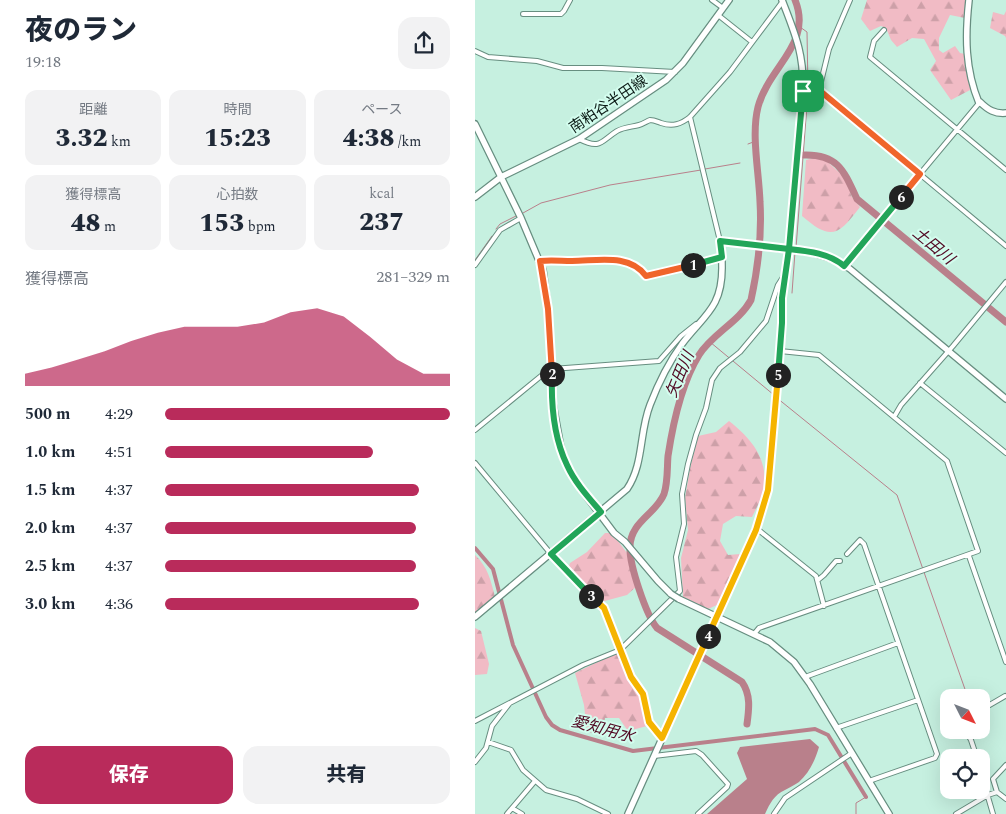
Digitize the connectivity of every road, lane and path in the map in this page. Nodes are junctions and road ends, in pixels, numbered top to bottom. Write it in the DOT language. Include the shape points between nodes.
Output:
graph roads {
  1 [pos="570,0"];
  2 [pos="712,0"];
  3 [pos="729,0"];
  4 [pos="850,0"];
  5 [pos="969,0"];
  6 [pos="783,1"];
  7 [pos="723,8"];
  8 [pos="523,14"];
  9 [pos="718,15"];
  10 [pos="884,30"];
  11 [pos="752,42"];
  12 [pos="475,51"];
  13 [pos="675,72"];
  14 [pos="819,90"];
  15 [pos="803,91"];
  16 [pos="980,102"];
  17 [pos="1006,113"];
  18 [pos="690,117"];
  19 [pos="475,124"];
  20 [pos="957,130"];
  21 [pos="579,139"];
  22 [pos="1006,170"];
  23 [pos="920,174"];
  24 [pos="501,177"];
  25 [pos="475,197"];
  26 [pos="521,218"];
  27 [pos="720,241"];
  28 [pos="1006,246"];
  29 [pos="789,249"];
  30 [pos="722,257"];
  31 [pos="540,261"];
  32 [pos="475,265"];
  33 [pos="844,266"];
  34 [pos="785,274"];
  35 [pos="1006,282"];
  36 [pos="699,324"];
  37 [pos="780,351"];
  38 [pos="948,352"];
  39 [pos="552,369"];
  40 [pos="920,383"];
  41 [pos="1006,400"];
  42 [pos="895,417"];
  43 [pos="475,430"];
  44 [pos="1006,453"];
  45 [pos="475,463"];
  46 [pos="601,512"];
  47 [pos="757,528"];
  48 [pos="551,554"];
  49 [pos="847,554"];
  50 [pos="969,556"];
  51 [pos="840,561"];
  52 [pos="818,580"];
  53 [pos="879,587"];
  54 [pos="824,606"];
  55 [pos="475,617"];
  56 [pos="716,618"];
  57 [pos="754,634"];
  58 [pos="898,643"];
  59 [pos="620,650"];
  60 [pos="1006,662"];
  61 [pos="805,678"];
  62 [pos="1005,696"];
  63 [pos="918,700"];
  64 [pos="509,704"];
  65 [pos="990,705"];
  66 [pos="475,721"];
  67 [pos="836,728"];
  68 [pos="661,741"];
  69 [pos="488,742"];
  70 [pos="655,754"];
  71 [pos="849,755"];
  72 [pos="475,762"];
  73 [pos="1006,765"];
  74 [pos="535,781"];
  75 [pos="869,781"];
  76 [pos="997,792"];
  77 [pos="990,794"];
  78 [pos="980,799"];
  79 [pos="988,799"];
  80 [pos="1006,799"];
  81 [pos="512,808"];
  82 [pos="507,814"];
  83 [pos="523,814"];
  84 [pos="608,814"];
  85 [pos="628,814"];
  86 [pos="698,814"];
  87 [pos="774,814"];
  88 [pos="889,814"];
  89 [pos="956,814"];
  90 [pos="993,814"];
  1 -- 8 [label="street" via="561,14"];
  2 -- 7 [label="street"];
  3 -- 7 [label="street, 南粕谷半田線"];
  4 -- 14 [label="street" via="829,49"];
  5 -- 16 [label="street" via="967,60"];
  6 -- 11 [label="street"];
  6 -- 15 [label="street" via="799,44"];
  7 -- 9 [label="street, 南粕谷半田線"];
  9 -- 11 [label="street"];
  9 -- 13 [label="street, 南粕谷半田線"];
  10 -- 20 [label="street" via="874,41 870,57"];
  11 -- 18 [label="street"];
  12 -- 13 [label="street" via="488,57 537,61 563,68"];
  13 -- 21 [label="street, 南粕谷半田線"];
  14 -- 15 [label="street"];
  14 -- 23 [label="street"];
  15 -- 29 [label="street"];
  16 -- 17 [label="street" via="992,111"];
  16 -- 20 [label="street"];
  18 -- 21 [label="street" via="680,124 671,125 649,120 616,132 600,143"];
  18 -- 27 [label="street"];
  19 -- 24 [label="street"];
  20 -- 22 [label="street"];
  20 -- 23 [label="street"];
  21 -- 24 [label="street, 南粕谷半田線"];
  23 -- 28 [label="street"];
  23 -- 33 [label="street"];
  24 -- 25 [label="street, 南粕谷半田線"];
  24 -- 26 [label="street"];
  26 -- 31 [label="street"];
  26 -- 32 [label="street" via="500,230"];
  27 -- 29 [label="street"];
  27 -- 30 [label="street"];
  29 -- 33 [label="street" via="823,255"];
  29 -- 34 [label="street"];
  30 -- 31 [label="street" via="646,276 639,268 613,259"];
  30 -- 36 [label="street" via="720,292"];
  31 -- 39 [label="street" via="548,309"];
  33 -- 38 [label="street"];
  34 -- 37 [label="street"];
  34 -- 59 [label="street" via="766,321 740,352 720,368 713,380 682,494 684,524 676,557 680,591"];
  35 -- 38 [label="street"];
  36 -- 39 [label="street" via="681,336 659,361"];
  36 -- 46 [label="street" via="672,360 650,404 634,479 622,495"];
  37 -- 42 [label="street" via="819,356"];
  37 -- 47 [label="street" via="768,490"];
  38 -- 40 [label="street"];
  38 -- 41 [label="street"];
  39 -- 43 [label="street"];
  39 -- 46 [label="street" via="551,393 562,454 577,482"];
  40 -- 42 [label="street"];
  40 -- 44 [label="street"];
  42 -- 50 [label="street" via="950,465 978,549 977,553"];
  45 -- 48 [label="street"];
  46 -- 48 [label="street"];
  46 -- 56 [label="street, bridge" via="614,533 671,594"];
  47 -- 52 [label="street" via="811,570"];
  47 -- 56 [label="street"];
  48 -- 55 [label="street"];
  48 -- 59 [label="street" via="604,608"];
  49 -- 53 [label="street" via="860,540 864,544"];
  50 -- 53 [label="street"];
  50 -- 60 [label="street"];
  51 -- 52 [label="street" via="836,561"];
  52 -- 54 [label="street"];
  53 -- 54 [label="street"];
  53 -- 58 [label="street"];
  54 -- 57 [label="street" via="759,628"];
  56 -- 57 [label="street"];
  56 -- 68 [label="street"];
  57 -- 61 [label="street" via="783,651"];
  58 -- 61 [label="street"];
  58 -- 63 [label="street"];
  59 -- 64 [label="street" via="595,659"];
  59 -- 68 [label="street" via="633,682 643,694 649,722"];
  61 -- 67 [label="street"];
  62 -- 65 [label="street"];
  63 -- 67 [label="street"];
  63 -- 75 [label="street" via="937,756"];
  64 -- 66 [label="street"];
  64 -- 69 [label="street" via="493,726"];
  67 -- 71 [label="street"];
  68 -- 70 [label="street"];
  69 -- 72 [label="street"];
  69 -- 74 [label="street" via="511,750 523,770"];
  70 -- 85 [label="street"];
  70 -- 86 [label="street" via="696,751 727,784 724,791"];
  71 -- 75 [label="street"];
  71 -- 87 [label="street" via="785,798"];
  73 -- 76 [label="street" via="993,779"];
  74 -- 81 [label="street"];
  74 -- 84 [label="street" via="549,792 577,798"];
  75 -- 88 [label="street"];
  76 -- 77 [label="street"];
  76 -- 80 [label="street"];
  78 -- 89 [label="street"];
  79 -- 90 [label="street"];
  81 -- 82 [label="street"];
  81 -- 83 [label="street"];
}
